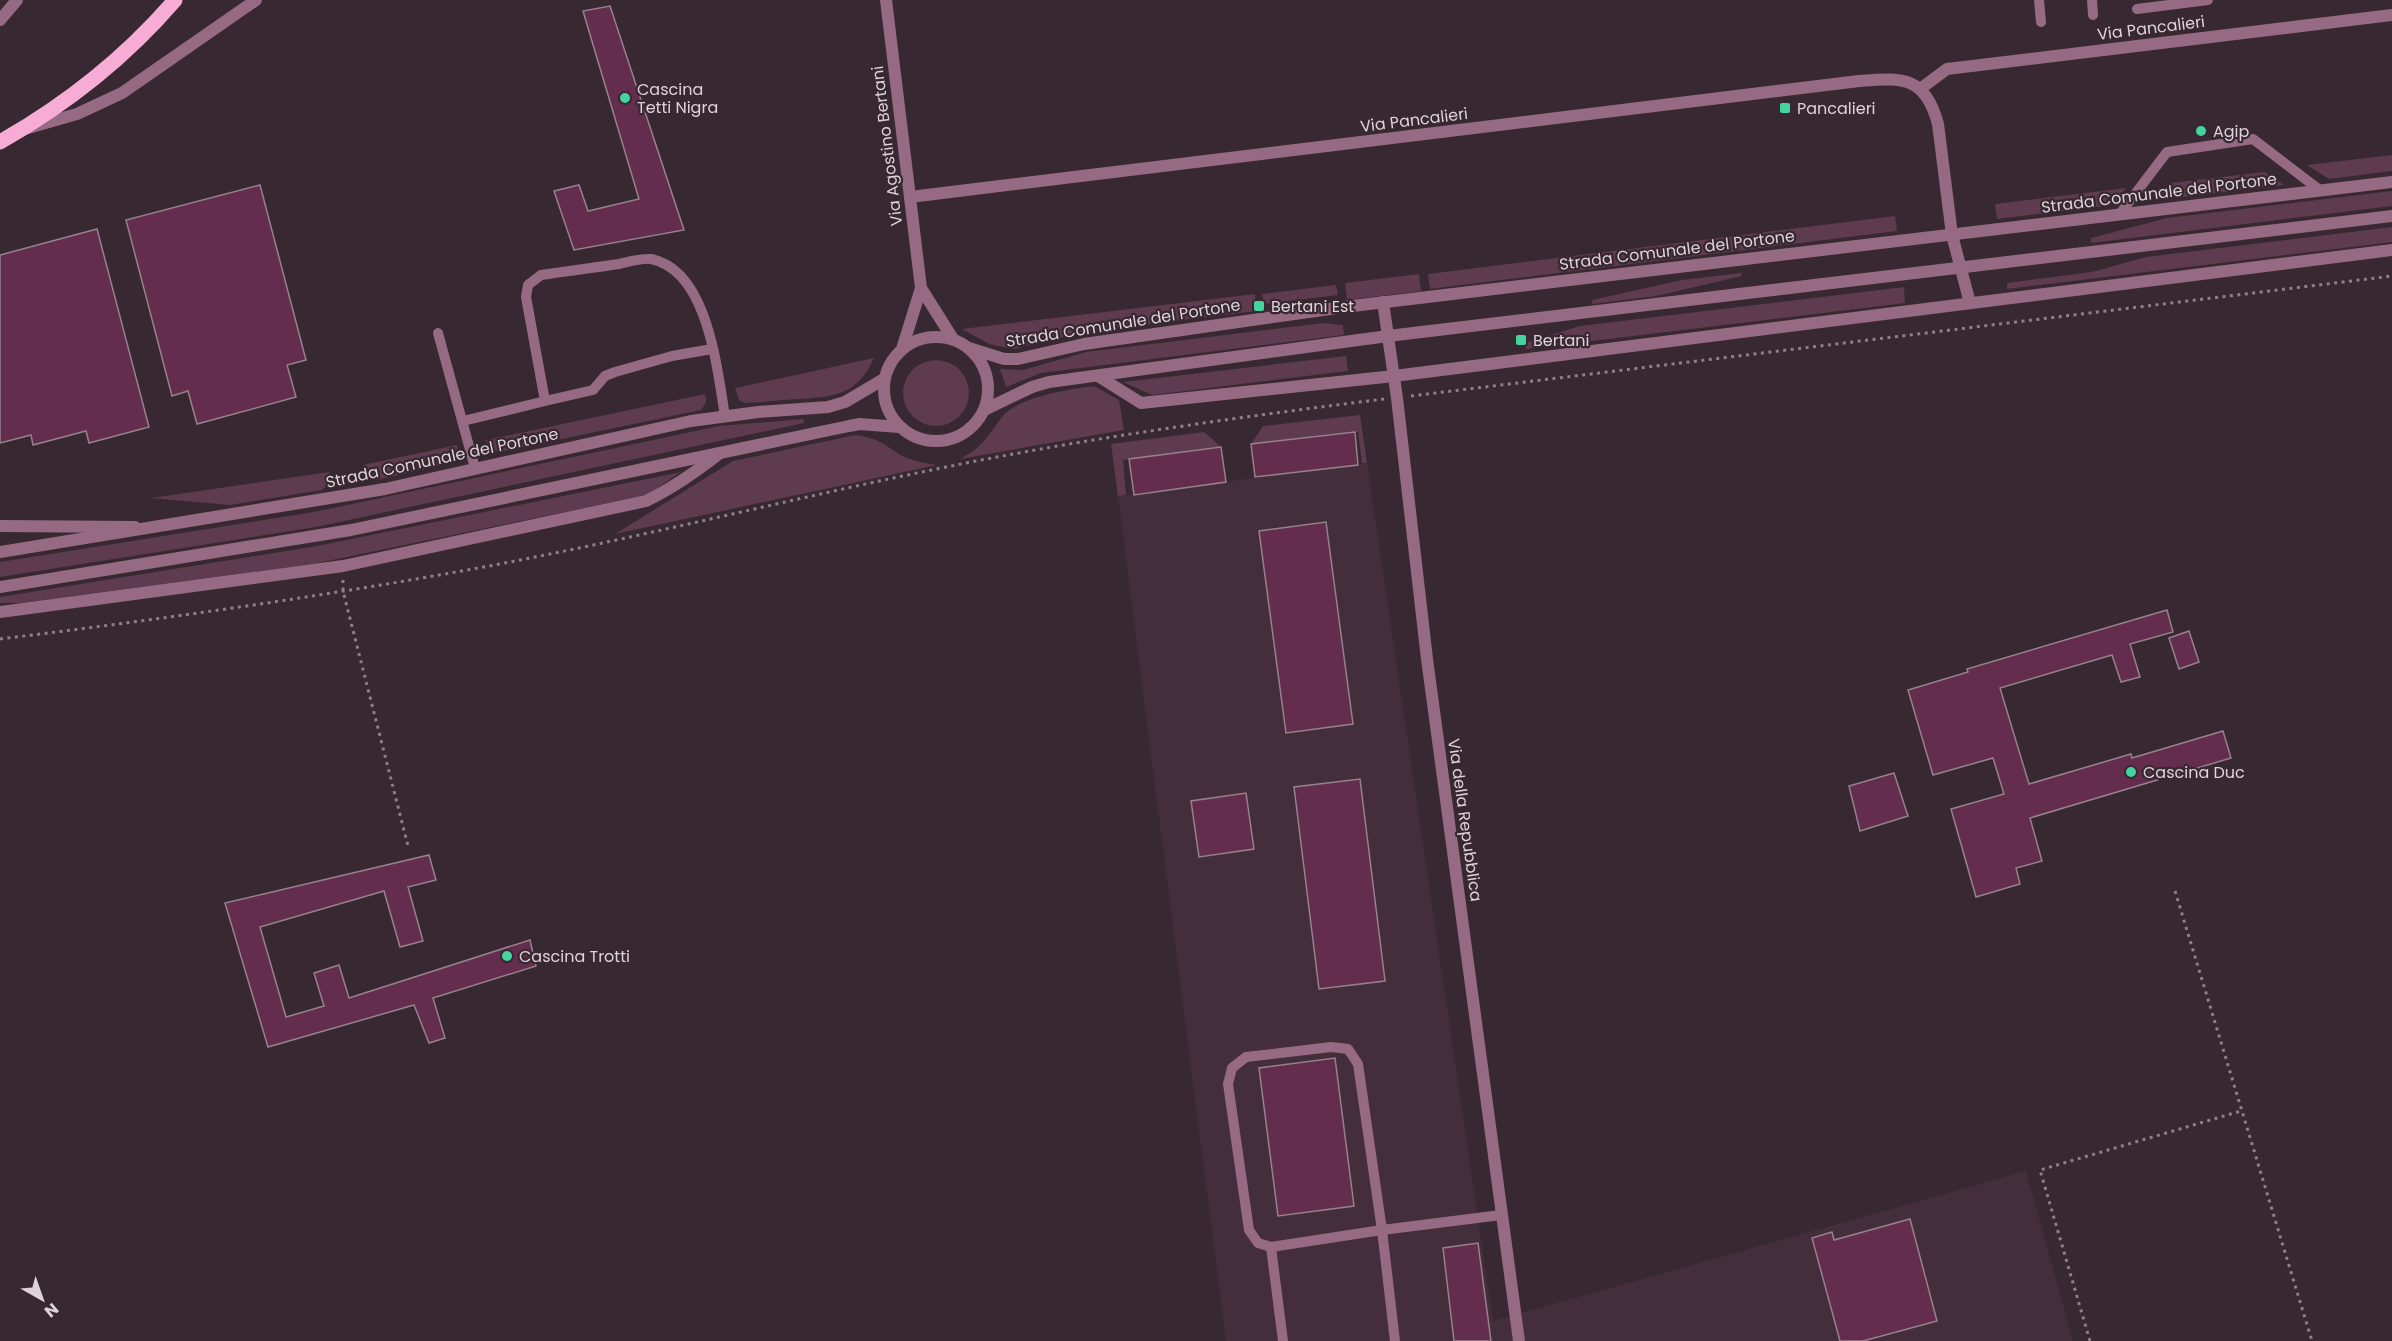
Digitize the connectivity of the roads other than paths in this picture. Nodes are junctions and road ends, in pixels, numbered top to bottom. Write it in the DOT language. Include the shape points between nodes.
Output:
graph roads {
  1 [pos="17,0"];
  2 [pos="175,0"];
  3 [pos="256,0"];
  4 [pos="886,0"];
  5 [pos="2039,0"];
  6 [pos="2092,0"];
  7 [pos="2208,0"];
  8 [pos="2137,9"];
  9 [pos="2093,15"];
  10 [pos="2392,15"];
  11 [pos="0,20"];
  12 [pos="2041,22"];
  13 [pos="1920,88"];
  14 [pos="21,130"];
  15 [pos="0,142"];
  16 [pos="2392,182"];
  17 [pos="2321,190"];
  18 [pos="910,197"];
  19 [pos="2119,215"];
  20 [pos="2392,216"];
  21 [pos="1952,235"];
  22 [pos="2392,250"];
  23 [pos="1961,268"];
  24 [pos="921,288"];
  25 [pos="1383,302"];
  26 [pos="1970,303"];
  27 [pos="438,333"];
  28 [pos="1388,336"];
  29 [pos="953,339"];
  30 [pos="969,348"];
  31 [pos="712,349"];
  32 [pos="903,349"];
  33 [pos="1098,375"];
  34 [pos="1394,376"];
  35 [pos="884,379"];
  36 [pos="545,401"];
  37 [pos="984,410"];
  38 [pos="725,416"];
  39 [pos="463,421"];
  40 [pos="899,427"];
  41 [pos="720,453"];
  42 [pos="475,468"];
  43 [pos="0,526"];
  44 [pos="146,527"];
  45 [pos="0,552"];
  46 [pos="0,586"];
  47 [pos="0,612"];
  48 [pos="1501,1215"];
  49 [pos="1383,1230"];
  50 [pos="1271,1247"];
  51 [pos="1283,1341"];
  52 [pos="1395,1341"];
  53 [pos="1519,1341"];
  1 -- 11 [label="street"];
  2 -- 14 [label="main road" via="126,51"];
  3 -- 14 [label="street" via="122,93 77,114"];
  4 -- 18 [label="street, Via Agostino Bertani"];
  5 -- 12 [label="lane"];
  6 -- 9 [label="lane"];
  7 -- 8 [label="lane"];
  10 -- 13 [label="street, Via Pancalieri" via="1947,69"];
  13 -- 18 [label="street, Via Pancalieri" via="1904,80 1858,81"];
  13 -- 21 [label="street" via="1930,101 1938,124"];
  14 -- 15 [label="main road"];
  16 -- 17 [label="street, Strada Comunale del Portone"];
  17 -- 19 [label="street, Strada Comunale del Portone"];
  17 -- 19 [label="lane" via="2253,139 2167,152"];
  18 -- 24 [label="street, Via Agostino Bertani"];
  19 -- 21 [label="street, Strada Comunale del Portone"];
  20 -- 23 [label="street"];
  21 -- 23 [label="street"];
  21 -- 25 [label="street, Strada Comunale del Portone"];
  22 -- 26 [label="street"];
  23 -- 26 [label="street"];
  23 -- 28 [label="street"];
  24 -- 29 [label="street, Via Agostino Bertani"];
  24 -- 32 [label="street, Via Agostino Bertani"];
  25 -- 28 [label="street, Via della Repubblica"];
  25 -- 30 [label="street, Strada Comunale del Portone" via="1084,344 1018,359 1004,359"];
  26 -- 34 [label="street"];
  27 -- 39 [label="lane"];
  28 -- 33 [label="street"];
  28 -- 34 [label="street, Via della Repubblica"];
  29 -- 30 [label="street"];
  29 -- 32 [label="street" via="917,340"];
  30 -- 37 [label="street" via="985,369 989,391"];
  31 -- 36 [label="lane" via="615,372 605,376 593,390"];
  31 -- 36 [label="lane" via="700,302 685,279 668,266 649,259 541,275 528,285 526,297"];
  31 -- 38 [label="lane"];
  32 -- 35 [label="street" via="888,365"];
  33 -- 34 [label="street" via="1141,403"];
  33 -- 37 [label="street" via="1032,387"];
  34 -- 48 [label="street, Via della Repubblica" via="1427,659"];
  35 -- 38 [label="street, Strada Comunale del Portone" via="845,402 828,407"];
  35 -- 40 [label="street" via="887,411"];
  36 -- 39 [label="lane"];
  37 -- 40 [label="street" via="962,435 939,442 919,439"];
  38 -- 42 [label="street, Strada Comunale del Portone"];
  39 -- 42 [label="lane"];
  40 -- 41 [label="street" via="860,424"];
  41 -- 46 [label="street" via="351,530"];
  41 -- 47 [label="street" via="692,475 646,501 343,566"];
  42 -- 44 [label="street, Strada Comunale del Portone" via="350,495"];
  43 -- 44 [label="street"];
  44 -- 45 [label="street, Strada Comunale del Portone"];
  48 -- 49 [label="lane"];
  48 -- 53 [label="street, Via della Repubblica"];
  49 -- 50 [label="lane"];
  49 -- 50 [label="lane" via="1358,1064 1348,1050 1331,1047 1246,1057 1233,1068 1228,1084 1249,1230 1258,1243"];
  49 -- 52 [label="lane"];
  50 -- 51 [label="lane"];
}
